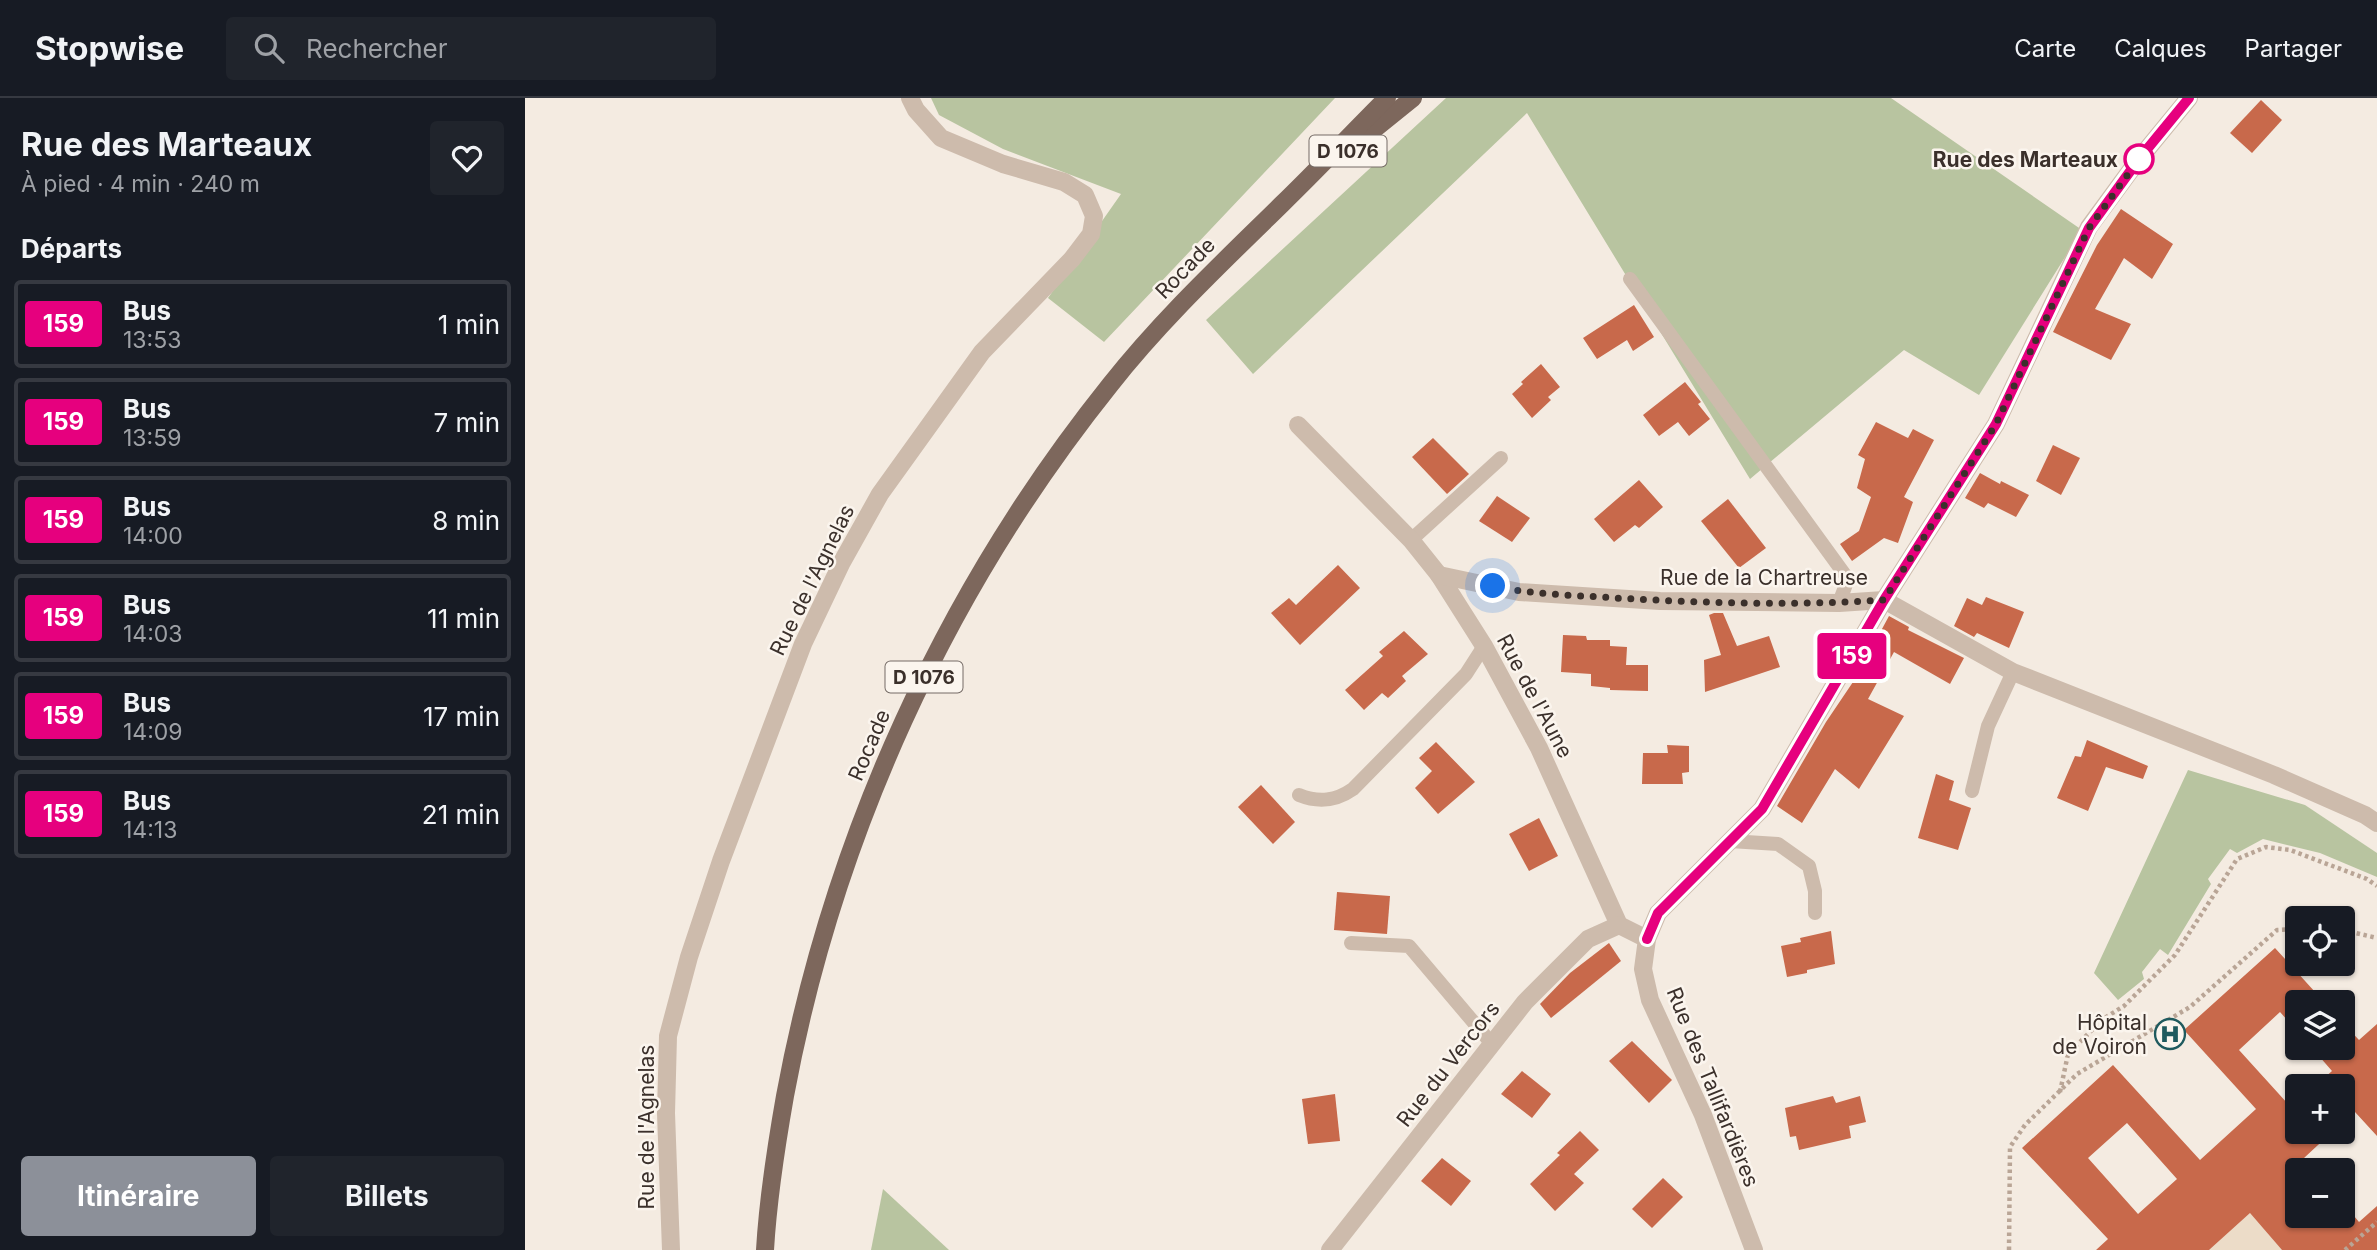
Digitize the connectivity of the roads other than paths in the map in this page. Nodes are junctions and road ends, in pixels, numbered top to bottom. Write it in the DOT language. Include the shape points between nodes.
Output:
graph roads {
  1 [pos="910,98"];
  2 [pos="1387,98"];
  3 [pos="1412,98"];
  4 [pos="2189,98"];
  5 [pos="1283,204"];
  6 [pos="1630,279"];
  7 [pos="1298,425"];
  8 [pos="1501,458"];
  9 [pos="1411,540"];
  10 [pos="1439,575"];
  11 [pos="1884,600"];
  12 [pos="1839,603"];
  13 [pos="1484,646"];
  14 [pos="2013,672"];
  15 [pos="1972,791"];
  16 [pos="1299,795"];
  17 [pos="2377,823"];
  18 [pos="1730,841"];
  19 [pos="1815,913"];
  20 [pos="1619,925"];
  21 [pos="1647,939"];
  22 [pos="1351,943"];
  23 [pos="1492,1044"];
  24 [pos="671,1250"];
  25 [pos="765,1250"];
  26 [pos="1330,1250"];
  27 [pos="1754,1250"];
  1 -- 24 [label="street, Rue de l'Agnelas" via="941,138 1003,164 1064,182 1085,195 1094,215 1091,234 982,352 880,494 803,644 721,861 668,1036"];
  2 -- 5 [label="main road, Rocade / D 1076"];
  3 -- 5 [label="main road, Rocade / D 1076"];
  4 -- 11 [label="street" via="2089,228 1996,424"];
  5 -- 25 [label="main road, Rocade / D 1076" via="1167,318 1111,384 1015,516 934,656 853,842 825,928 776,1146"];
  6 -- 12 [label="lane" via="1848,579"];
  7 -- 9 [label="street, Rue de l'Aune"];
  8 -- 9 [label="lane"];
  9 -- 10 [label="street, Rue de l'Aune"];
  10 -- 12 [label="street, Rue de la Chartreuse" via="1519,592 1660,601"];
  10 -- 13 [label="street, Rue de l'Aune"];
  11 -- 12 [label="street, Rue de la Chartreuse"];
  11 -- 14 [label="street, Rue de la Chartreuse"];
  11 -- 18 [label="street" via="1762,809"];
  13 -- 16 [label="lane" via="1466,674 1353,789 1330,800"];
  13 -- 20 [label="street, Rue de l'Aune" via="1539,748"];
  14 -- 15 [label="lane" via="1988,726"];
  14 -- 17 [label="street, Rue de la Chartreuse" via="2274,775"];
  18 -- 19 [label="lane" via="1778,844 1809,866"];
  18 -- 21 [label="street" via="1658,913"];
  20 -- 21 [label="street"];
  20 -- 23 [label="street, Rue du Vercors" via="1588,939 1525,1002"];
  21 -- 27 [label="street, Rue des Tallifardières" via="1643,969 1650,1000 1703,1115"];
  22 -- 23 [label="lane" via="1409,946"];
  23 -- 26 [label="street, Rue du Vercors"];
}
